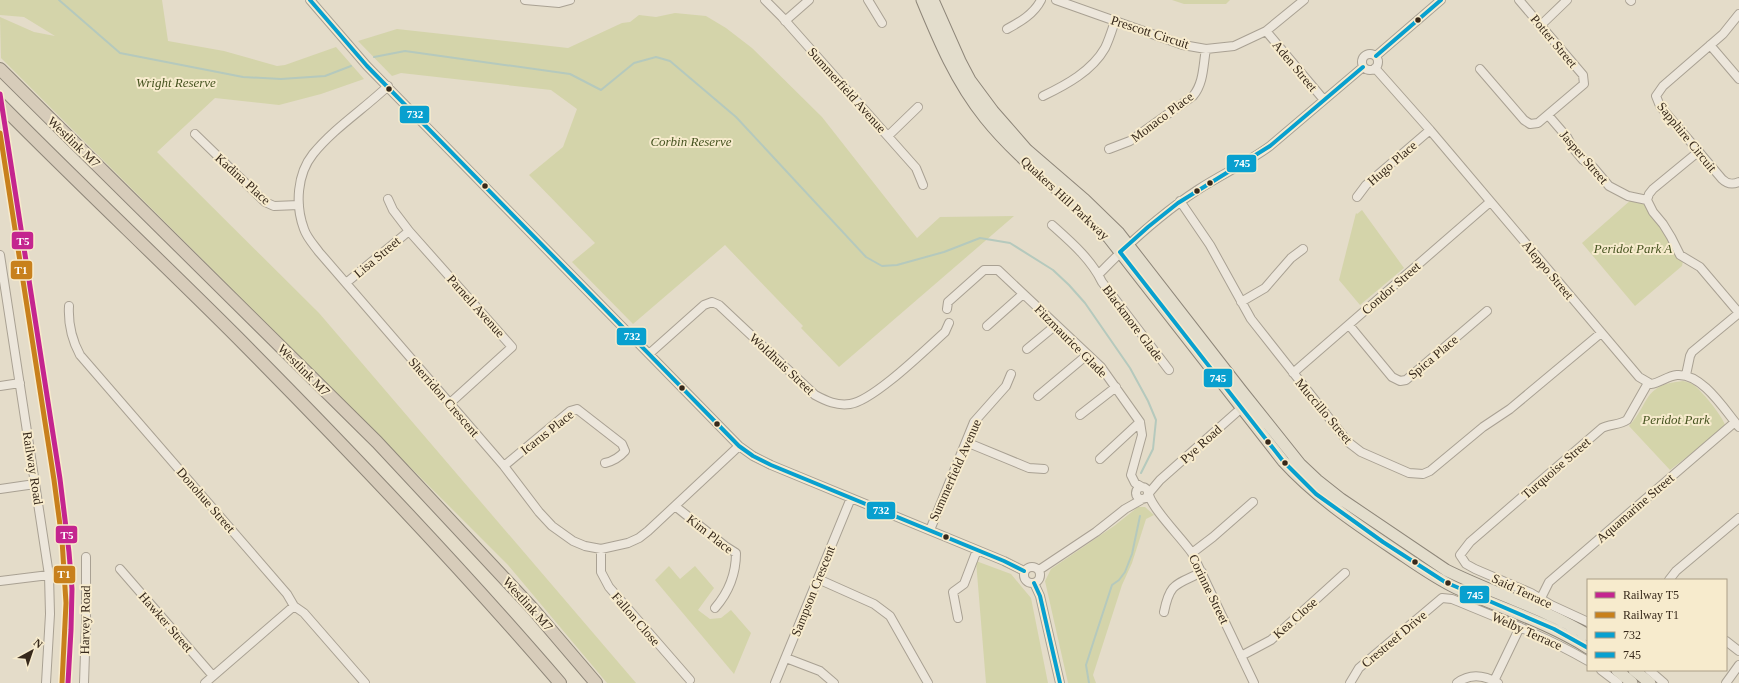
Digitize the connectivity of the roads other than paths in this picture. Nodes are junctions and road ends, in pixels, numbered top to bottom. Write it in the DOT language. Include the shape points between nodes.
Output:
graph roads {
  1 [pos="310,0"];
  2 [pos="525,0"];
  3 [pos="570,0"];
  4 [pos="765,0"];
  5 [pos="809,0"];
  6 [pos="868,0"];
  7 [pos="922,0"];
  8 [pos="933,0"];
  9 [pos="1041,0"];
  10 [pos="1056,0"];
  11 [pos="1304,0"];
  12 [pos="1441,0"];
  13 [pos="1519,0"];
  14 [pos="1567,0"];
  15 [pos="1739,14"];
  16 [pos="785,20"];
  17 [pos="1115,21"];
  18 [pos="882,23"];
  19 [pos="1541,25"];
  20 [pos="1007,29"];
  21 [pos="1266,31"];
  22 [pos="1710,45"];
  23 [pos="1206,49"];
  24 [pos="1376,56"];
  25 [pos="1363,67"];
  26 [pos="1375,68"];
  27 [pos="0,69"];
  28 [pos="1480,69"];
  29 [pos="1739,79"];
  30 [pos="388,86"];
  31 [pos="1043,96"];
  32 [pos="1324,100"];
  33 [pos="0,104"];
  34 [pos="918,107"];
  35 [pos="1548,115"];
  36 [pos="1430,130"];
  37 [pos="195,134"];
  38 [pos="888,136"];
  39 [pos="1109,149"];
  40 [pos="1698,152"];
  41 [pos="1739,182"];
  42 [pos="923,185"];
  43 [pos="1357,197"];
  44 [pos="388,199"];
  45 [pos="1647,200"];
  46 [pos="1180,201"];
  47 [pos="1490,202"];
  48 [pos="299,205"];
  49 [pos="1052,225"];
  50 [pos="409,231"];
  51 [pos="1129,244"];
  52 [pos="1304,249"];
  53 [pos="1120,252"];
  54 [pos="0,255"];
  55 [pos="1097,272"];
  56 [pos="346,283"];
  57 [pos="1024,294"];
  58 [pos="1241,302"];
  59 [pos="69,306"];
  60 [pos="947,309"];
  61 [pos="1487,311"];
  62 [pos="1739,313"];
  63 [pos="949,322"];
  64 [pos="1056,325"];
  65 [pos="1349,325"];
  66 [pos="987,326"];
  67 [pos="1601,333"];
  68 [pos="1027,349"];
  69 [pos="649,354"];
  70 [pos="1087,355"];
  71 [pos="1169,370"];
  72 [pos="1293,373"];
  73 [pos="1011,374"];
  74 [pos="1686,375"];
  75 [pos="20,383"];
  76 [pos="1648,383"];
  77 [pos="0,386"];
  78 [pos="1116,387"];
  79 [pos="1038,396"];
  80 [pos="449,404"];
  81 [pos="1245,405"];
  82 [pos="1080,415"];
  83 [pos="1140,422"];
  84 [pos="1737,425"];
  85 [pos="966,442"];
  86 [pos="739,446"];
  87 [pos="1100,459"];
  88 [pos="605,463"];
  89 [pos="504,466"];
  90 [pos="1044,469"];
  91 [pos="35,484"];
  92 [pos="0,489"];
  93 [pos="1142,493"];
  94 [pos="851,498"];
  95 [pos="1253,502"];
  96 [pos="675,506"];
  97 [pos="1739,518"];
  98 [pos="930,530"];
  99 [pos="601,549"];
  100 [pos="977,550"];
  101 [pos="1192,553"];
  102 [pos="1460,555"];
  103 [pos="86,557"];
  104 [pos="120,569"];
  105 [pos="1039,570"];
  106 [pos="1024,571"];
  107 [pos="1202,572"];
  108 [pos="1345,573"];
  109 [pos="49,575"];
  110 [pos="818,579"];
  111 [pos="1671,579"];
  112 [pos="0,581"];
  113 [pos="1034,583"];
  114 [pos="1442,598"];
  115 [pos="1541,598"];
  116 [pos="294,606"];
  117 [pos="714,608"];
  118 [pos="1164,612"];
  119 [pos="958,618"];
  120 [pos="1587,622"];
  121 [pos="1520,627"];
  122 [pos="1587,634"];
  123 [pos="1727,641"];
  124 [pos="1587,647"];
  125 [pos="1739,651"];
  126 [pos="1241,656"];
  127 [pos="786,658"];
  128 [pos="1587,660"];
  129 [pos="1739,666"];
  130 [pos="1602,671"];
  131 [pos="1618,671"];
  132 [pos="1635,671"];
  133 [pos="1650,671"];
  134 [pos="213,676"];
  135 [pos="690,680"];
  136 [pos="1496,682"];
  137 [pos="46,683"];
  138 [pos="84,683"];
  139 [pos="205,683"];
  140 [pos="365,683"];
  141 [pos="560,683"];
  142 [pos="596,683"];
  143 [pos="775,683"];
  144 [pos="834,683"];
  145 [pos="928,683"];
  146 [pos="1060,683"];
  147 [pos="1254,683"];
  148 [pos="1350,683"];
  149 [pos="1457,683"];
  150 [pos="1618,683"];
  151 [pos="1632,683"];
  152 [pos="1650,683"];
  153 [pos="1664,683"];
  154 [pos="1726,683"];
  1 -- 30 [label="street"];
  2 -- 3 [label="street" via="559,3"];
  4 -- 16 [label="street, Summerfield Avenue"];
  5 -- 16 [label="street"];
  6 -- 18 [label="street"];
  7 -- 53 [label="main road, Quakers Hill Parkway" via="948,60 985,118 1035,170 1094,223"];
  8 -- 51 [label="main road, Quakers Hill Parkway" via="970,80 993,111 1027,150 1085,200"];
  9 -- 20 [label="street" via="1022,21"];
  10 -- 17 [label="street, Prescott Circuit"];
  11 -- 21 [label="street, Prescott Circuit"];
  12 -- 24 [label="street"];
  13 -- 19 [label="street, Potter Street"];
  14 -- 19 [label="street"];
  15 -- 22 [label="street, Sapphire Circuit" via="1726,31"];
  16 -- 38 [label="street, Summerfield Avenue"];
  17 -- 23 [label="street, Prescott Circuit" via="1183,45"];
  17 -- 31 [label="street" via="1106,46 1098,58 1074,80"];
  19 -- 35 [label="street, Potter Street" via="1583,75 1584,84"];
  21 -- 23 [label="street, Prescott Circuit" via="1234,46"];
  21 -- 32 [label="street, Aden Street"];
  22 -- 29 [label="street"];
  22 -- 40 [label="street, Sapphire Circuit" via="1663,86 1656,96 1660,106"];
  23 -- 39 [label="street, Monaco Place" via="1201,81 1193,96 1130,141"];
  24 -- 25 [label="street" via="1369,53 1365,55 1361,62"];
  24 -- 26 [label="street" via="1378,62"];
  25 -- 26 [label="street" via="1370,70"];
  25 -- 32 [label="street"];
  26 -- 36 [label="street, Aleppo Street"];
  27 -- 142 [label="highway, Westlink M7" via="377,442 532,608"];
  28 -- 35 [label="street" via="1524,120 1530,124 1538,123"];
  30 -- 48 [label="street, Sherridon Crescent" via="328,138 313,155 303,174"];
  30 -- 69 [label="street"];
  32 -- 46 [label="street" via="1256,157"];
  33 -- 141 [label="highway, Westlink M7" via="312,413"];
  34 -- 38 [label="street"];
  35 -- 45 [label="street, Jasper Street" via="1583,160 1593,167 1609,186 1628,196"];
  36 -- 43 [label="street, Hugo Place" via="1366,184"];
  36 -- 47 [label="street, Aleppo Street"];
  37 -- 48 [label="street, Kadina Place" via="265,202 274,206"];
  38 -- 42 [label="street, Summerfield Avenue" via="916,168"];
  40 -- 41 [label="street, Sapphire Circuit" via="1726,183"];
  40 -- 45 [label="street" via="1653,189"];
  44 -- 50 [label="street, Parnell Avenue"];
  45 -- 62 [label="street" via="1680,255 1700,267"];
  46 -- 51 [label="street"];
  46 -- 58 [label="street, Muccillo Street" via="1210,245"];
  47 -- 65 [label="street, Condor Street"];
  47 -- 67 [label="street, Aleppo Street"];
  48 -- 56 [label="street, Sherridon Crescent" via="307,235"];
  49 -- 55 [label="street, Blackmore Glade" via="1081,252"];
  50 -- 56 [label="street, Lisa Street"];
  50 -- 80 [label="street, Parnell Avenue" via="512,347"];
  51 -- 53 [label="street"];
  51 -- 81 [label="main road, Quakers Hill Parkway"];
  52 -- 58 [label="street" via="1291,258 1265,288"];
  53 -- 55 [label="street"];
  53 -- 81 [label="main road, Quakers Hill Parkway"];
  54 -- 75 [label="street, Railway Road"];
  55 -- 71 [label="street, Blackmore Glade"];
  56 -- 80 [label="street, Sherridon Crescent"];
  57 -- 60 [label="street, Fitzmaurice Glade" via="998,270 984,270 948,302"];
  57 -- 64 [label="street, Fitzmaurice Glade"];
  57 -- 66 [label="street"];
  58 -- 72 [label="street, Muccillo Street"];
  59 -- 116 [label="street, Donohue Street" via="74,344 80,355 287,594"];
  61 -- 65 [label="street, Spica Place" via="1406,380 1400,382 1392,377"];
  62 -- 74 [label="street" via="1692,352"];
  63 -- 69 [label="street, Woldhuis Street" via="945,332 875,393 858,402 840,405 815,395 712,299"];
  64 -- 68 [label="street"];
  64 -- 70 [label="street, Fitzmaurice Glade"];
  65 -- 72 [label="street, Condor Street"];
  67 -- 72 [label="street, Muccillo Street" via="1510,410 1483,427 1423,474 1409,474 1361,452 1348,442"];
  67 -- 76 [label="street, Aleppo Street"];
  69 -- 86 [label="street"];
  70 -- 78 [label="street, Fitzmaurice Glade" via="1101,367"];
  70 -- 79 [label="street"];
  73 -- 85 [label="street, Summerfield Avenue" via="1006,386 974,422"];
  74 -- 76 [label="street" via="1670,376"];
  74 -- 84 [label="street" via="1703,384"];
  75 -- 77 [label="street"];
  75 -- 91 [label="street, Railway Road"];
  76 -- 102 [label="street, Turquoise Street" via="1628,420 1602,428 1470,542"];
  78 -- 82 [label="street"];
  78 -- 83 [label="street, Fitzmaurice Glade"];
  80 -- 89 [label="street, Sherridon Crescent"];
  81 -- 93 [label="street, Pye Road"];
  81 -- 122 [label="main road, Quakers Hill Parkway" via="1317,480 1413,549 1464,579 1546,613"];
  81 -- 124 [label="main road, Quakers Hill Parkway" via="1296,476 1344,515 1445,582 1554,628"];
  83 -- 87 [label="street"];
  83 -- 93 [label="street" via="1142,435 1131,475"];
  84 -- 115 [label="street, Aquamarine Street" via="1549,582"];
  85 -- 90 [label="street" via="1029,468"];
  85 -- 98 [label="street, Summerfield Avenue"];
  86 -- 94 [label="street" via="762,461"];
  86 -- 96 [label="street, Sherridon Crescent"];
  88 -- 89 [label="street, Icarus Place" via="614,460 625,451 622,444 577,409 570,411"];
  89 -- 99 [label="street, Sherridon Crescent" via="552,526 573,541"];
  91 -- 92 [label="street"];
  91 -- 109 [label="street, Railway Road"];
  93 -- 101 [label="street, Corinne Street"];
  93 -- 105 [label="street, Pye Road" via="1096,532"];
  94 -- 98 [label="street"];
  94 -- 110 [label="street, Sampson Crescent"];
  95 -- 101 [label="street"];
  96 -- 99 [label="street, Sherridon Crescent" via="639,538 628,544"];
  96 -- 117 [label="street, Kim Place" via="736,553 736,568 723,599"];
  97 -- 111 [label="street" via="1676,571"];
  98 -- 100 [label="street"];
  99 -- 135 [label="street, Fallon Close" via="601,572 608,587"];
  100 -- 106 [label="street"];
  100 -- 119 [label="street" via="964,584 953,592"];
  101 -- 107 [label="street, Corinne Street"];
  102 -- 115 [label="street, Said Terrace" via="1466,564 1475,570"];
  103 -- 138 [label="street, Harvey Road"];
  104 -- 134 [label="street, Hawker Street"];
  105 -- 106 [label="street" via="1031,567"];
  105 -- 113 [label="street" via="1040,578"];
  106 -- 113 [label="street" via="1026,582"];
  107 -- 118 [label="street" via="1173,588 1168,595"];
  107 -- 126 [label="street, Corinne Street"];
  108 -- 126 [label="street, Kea Close" via="1271,640"];
  109 -- 112 [label="street"];
  109 -- 137 [label="street, Railway Road" via="50,614"];
  110 -- 127 [label="street, Sampson Crescent"];
  110 -- 145 [label="street" via="874,604 890,616"];
  113 -- 146 [label="street" via="1040,596"];
  114 -- 121 [label="street, Welby Terrace" via="1452,599"];
  114 -- 148 [label="street, Crestreef Drive" via="1359,668"];
  115 -- 120 [label="street, Said Terrace"];
  116 -- 134 [label="street"];
  116 -- 140 [label="street, Donohue Street" via="304,613"];
  121 -- 128 [label="street, Welby Terrace"];
  121 -- 136 [label="street"];
  123 -- 125 [label="street"];
  126 -- 147 [label="street, Corinne Street"];
  127 -- 143 [label="street, Sampson Crescent"];
  127 -- 144 [label="street" via="820,671"];
  129 -- 154 [label="street"];
  130 -- 150 [label="street"];
  131 -- 151 [label="main road"];
  132 -- 152 [label="main road"];
  133 -- 153 [label="street"];
  134 -- 139 [label="street"];
  136 -- 149 [label="street" via="1470,676"];
}
